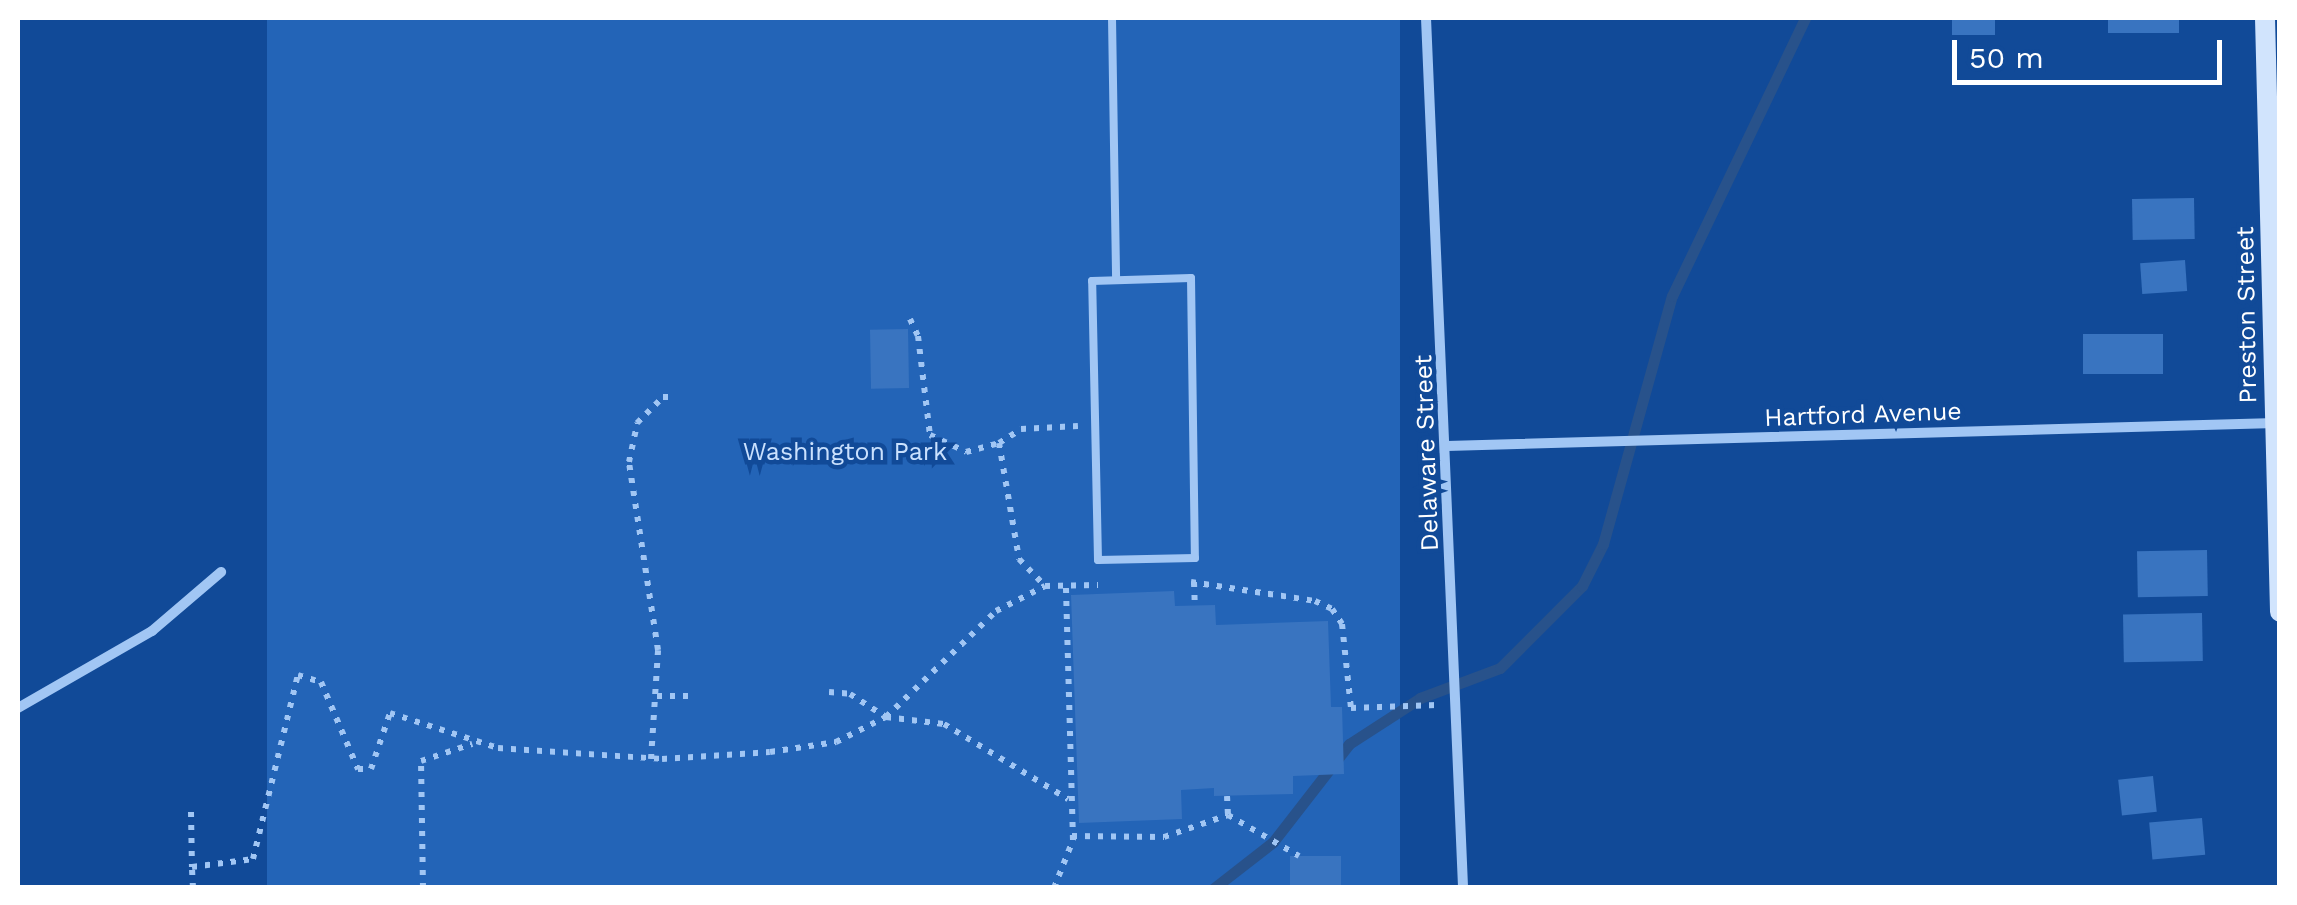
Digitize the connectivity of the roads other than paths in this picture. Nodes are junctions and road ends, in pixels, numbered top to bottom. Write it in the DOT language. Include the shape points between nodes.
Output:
graph roads {
  1 [pos="1112,18"];
  2 [pos="1426,18"];
  3 [pos="2264,18"];
  4 [pos="1116,279"];
  5 [pos="2277,423"];
  6 [pos="1447,446"];
  7 [pos="221,572"];
  8 [pos="2280,612"];
  9 [pos="18,708"];
  10 [pos="1463,888"];
  1 -- 4 [label="lane"];
  2 -- 6 [label="street, Delaware Street"];
  3 -- 5 [label="street, Preston Street"];
  4 -- 4 [label="lane" via="1192,278 1195,558 1098,560 1092,281"];
  5 -- 6 [label="street, Hartford Avenue"];
  5 -- 8 [label="street, Preston Street"];
  6 -- 10 [label="street, Delaware Street"];
  7 -- 9 [label="street" via="152,632"];
}
